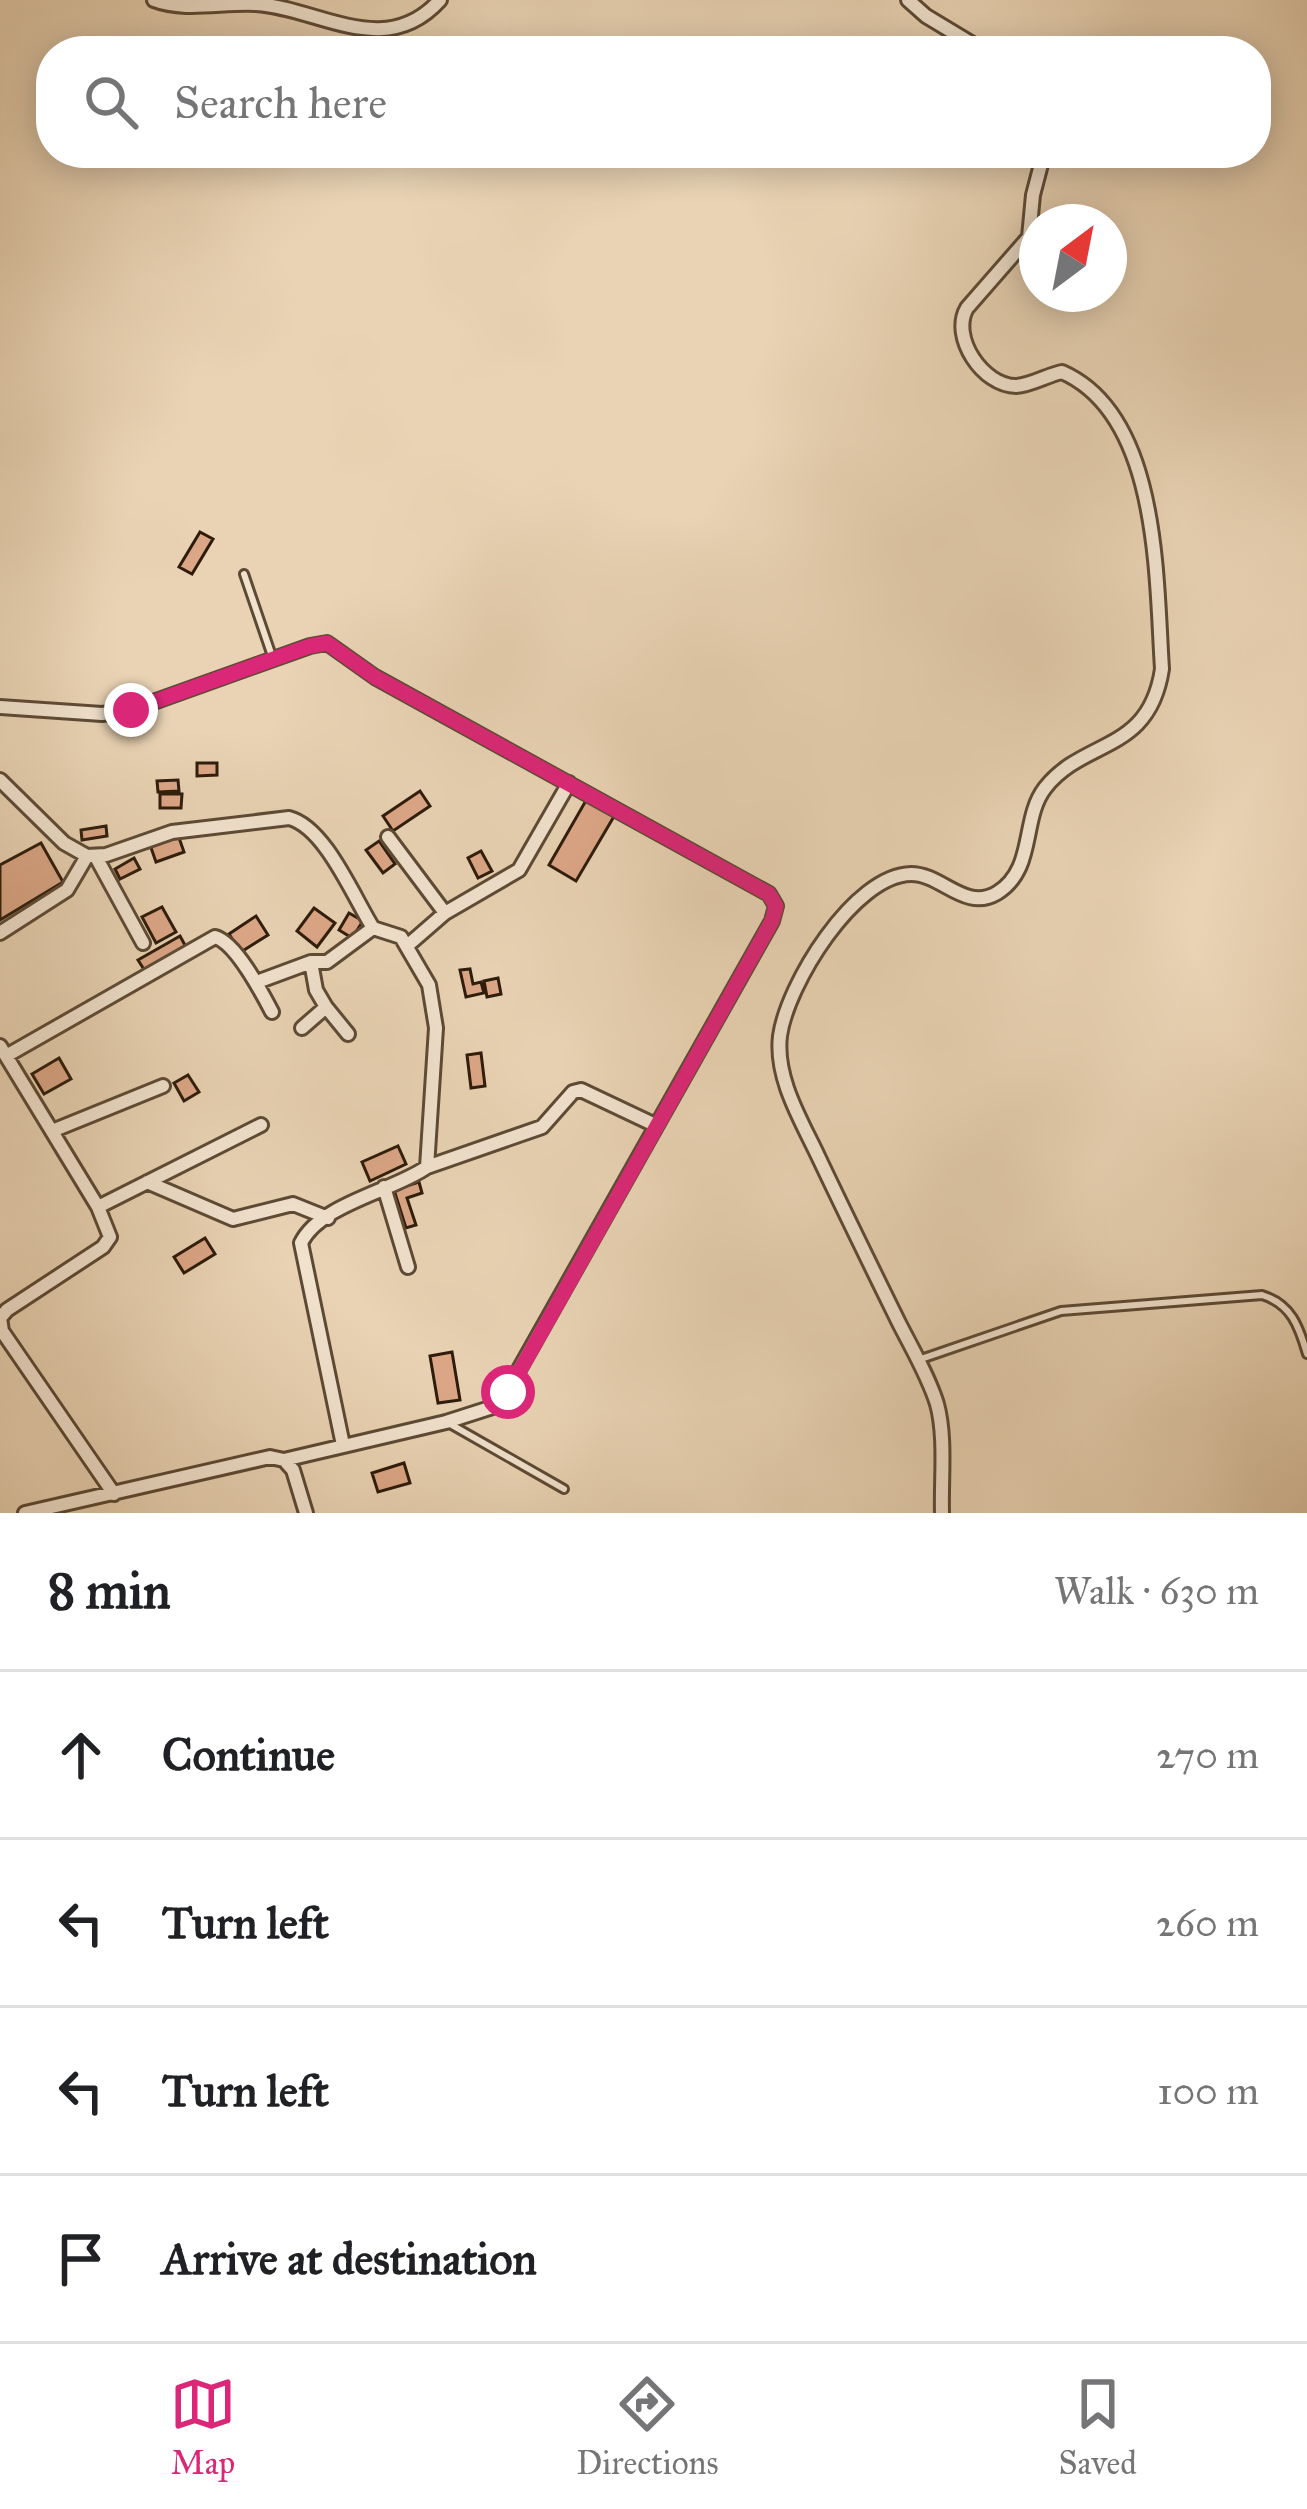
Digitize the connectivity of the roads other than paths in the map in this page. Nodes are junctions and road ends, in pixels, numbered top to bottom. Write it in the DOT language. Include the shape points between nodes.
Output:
graph roads {
  1 [pos="154,0"];
  2 [pos="274,0"];
  3 [pos="440,0"];
  4 [pos="908,0"];
  5 [pos="287,10"];
  6 [pos="959,36"];
  7 [pos="1039,168"];
  8 [pos="244,574"];
  9 [pos="273,659"];
  10 [pos="0,706"];
  11 [pos="0,780"];
  12 [pos="569,783"];
  13 [pos="388,837"];
  14 [pos="92,856"];
  15 [pos="445,913"];
  16 [pos="373,928"];
  17 [pos="0,933"];
  18 [pos="143,944"];
  19 [pos="407,946"];
  20 [pos="311,962"];
  21 [pos="257,982"];
  22 [pos="326,1007"];
  23 [pos="272,1012"];
  24 [pos="302,1028"];
  25 [pos="348,1034"];
  26 [pos="3,1051"];
  27 [pos="163,1086"];
  28 [pos="261,1124"];
  29 [pos="656,1125"];
  30 [pos="52,1131"];
  31 [pos="427,1167"];
  32 [pos="147,1182"];
  33 [pos="384,1187"];
  34 [pos="98,1207"];
  35 [pos="328,1218"];
  36 [pos="408,1267"];
  37 [pos="1307,1354"];
  38 [pos="917,1360"];
  39 [pos="446,1422"];
  40 [pos="343,1445"];
  41 [pos="284,1460"];
  42 [pos="564,1490"];
  43 [pos="114,1494"];
  44 [pos="25,1513"];
  45 [pos="306,1513"];
  46 [pos="942,1513"];
  1 -- 5 [label="street"];
  2 -- 5 [label="lane"];
  3 -- 5 [label="street" via="424,16 388,28 344,27"];
  4 -- 6 [label="street"];
  7 -- 38 [label="street" via="1029,237 967,308 961,335 1002,383 1022,386 1062,372 1120,423 1144,492 1162,669 1154,701 1136,726 1045,789 1026,854 1003,888 976,899 908,874 867,890 838,920 788,1006 779,1050 785,1080"];
  8 -- 9 [label="lane"];
  9 -- 10 [label="street" via="116,713"];
  9 -- 12 [label="street" via="327,643"];
  11 -- 14 [label="street" via="64,843"];
  12 -- 15 [label="street" via="519,870"];
  12 -- 29 [label="street" via="769,894 776,906"];
  13 -- 15 [label="street"];
  14 -- 16 [label="street" via="172,832 289,818 314,829"];
  14 -- 17 [label="street" via="68,890"];
  14 -- 18 [label="street"];
  15 -- 19 [label="street"];
  16 -- 19 [label="street" via="397,932"];
  16 -- 20 [label="street" via="327,962"];
  19 -- 31 [label="street" via="428,985 436,1028"];
  20 -- 21 [label="street"];
  20 -- 22 [label="street"];
  21 -- 23 [label="street"];
  21 -- 26 [label="street" via="226,940 214,937"];
  22 -- 24 [label="street"];
  22 -- 25 [label="street"];
  26 -- 30 [label="street"];
  27 -- 30 [label="street"];
  28 -- 32 [label="street"];
  29 -- 31 [label="street" via="581,1090 542,1127"];
  29 -- 39 [label="street" via="508,1392 488,1411"];
  30 -- 34 [label="street"];
  31 -- 33 [label="street"];
  32 -- 34 [label="street"];
  32 -- 35 [label="street" via="233,1219 293,1204"];
  33 -- 35 [label="street"];
  33 -- 36 [label="street"];
  34 -- 43 [label="street" via="108,1243 0,1318"];
  35 -- 40 [label="street" via="301,1243"];
  37 -- 38 [label="lane" via="1292,1314 1262,1295 1061,1311"];
  38 -- 46 [label="street" via="937,1405"];
  39 -- 40 [label="street"];
  39 -- 42 [label="lane"];
  40 -- 41 [label="street"];
  41 -- 43 [label="street"];
  41 -- 45 [label="street"];
  43 -- 44 [label="street"];
}
